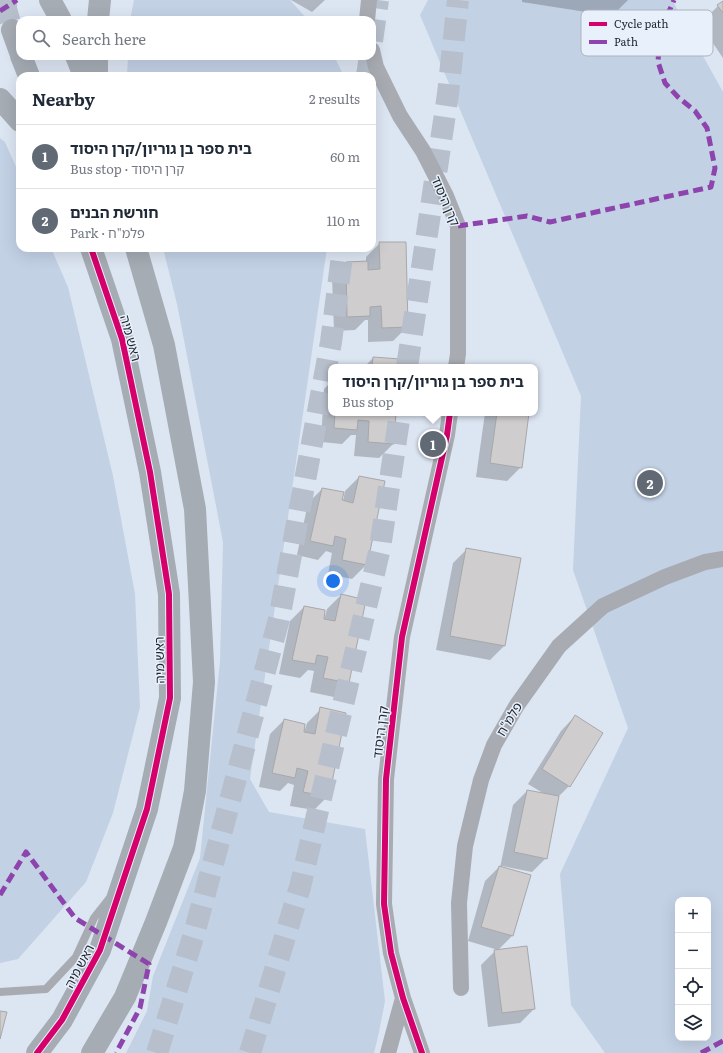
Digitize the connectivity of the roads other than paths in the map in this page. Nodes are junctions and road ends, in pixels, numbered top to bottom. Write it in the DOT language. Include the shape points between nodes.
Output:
graph roads {
  1 [pos="50,0"];
  2 [pos="100,0"];
  3 [pos="370,0"];
  4 [pos="59,16"];
  5 [pos="98,16"];
  6 [pos="368,16"];
  7 [pos="12,30"];
  8 [pos="16,41"];
  9 [pos="23,60"];
  10 [pos="78,60"];
  11 [pos="97,60"];
  12 [pos="374,60"];
  13 [pos="27,72"];
  14 [pos="82,72"];
  15 [pos="97,72"];
  16 [pos="0,99"];
  17 [pos="16,117"];
  18 [pos="92,252"];
  19 [pos="137,252"];
  20 [pos="456,364"];
  21 [pos="450,416"];
  22 [pos="723,559"];
  23 [pos="124,879"];
  24 [pos="461,988"];
  25 [pos="0,992"];
  26 [pos="403,998"];
  27 [pos="37,1053"];
  28 [pos="92,1053"];
  29 [pos="388,1053"];
  30 [pos="422,1053"];
  1 -- 4 [label="street"];
  2 -- 5 [label="street"];
  3 -- 6 [label="street"];
  7 -- 8 [label="street"];
  9 -- 13 [label="street"];
  10 -- 14 [label="street"];
  11 -- 15 [label="street"];
  12 -- 20 [label="street, קרן היסוד" via="400,116 423,151 446,196 458,226"];
  16 -- 17 [label="street"];
  18 -- 23 [label="street, ראש מיה" via="122,339 150,472 169,594 170,698 147,809"];
  19 -- 28 [label="street" via="164,345 195,509 204,682 195,791 184,848 125,997"];
  21 -- 26 [label="street, קרן היסוד" via="402,637 386,779 384,904 391,953"];
  22 -- 24 [label="street, פלמ\"ח" via="705,562 665,577 603,606 559,646 517,705 494,745 481,780 465,846 459,903"];
  23 -- 25 [label="lane" via="94,918 76,957 46,989"];
  23 -- 27 [label="street, ראש מיה" via="100,950 62,1020"];
  26 -- 29 [label="street"];
  26 -- 30 [label="street, קרן היסוד"];
}
